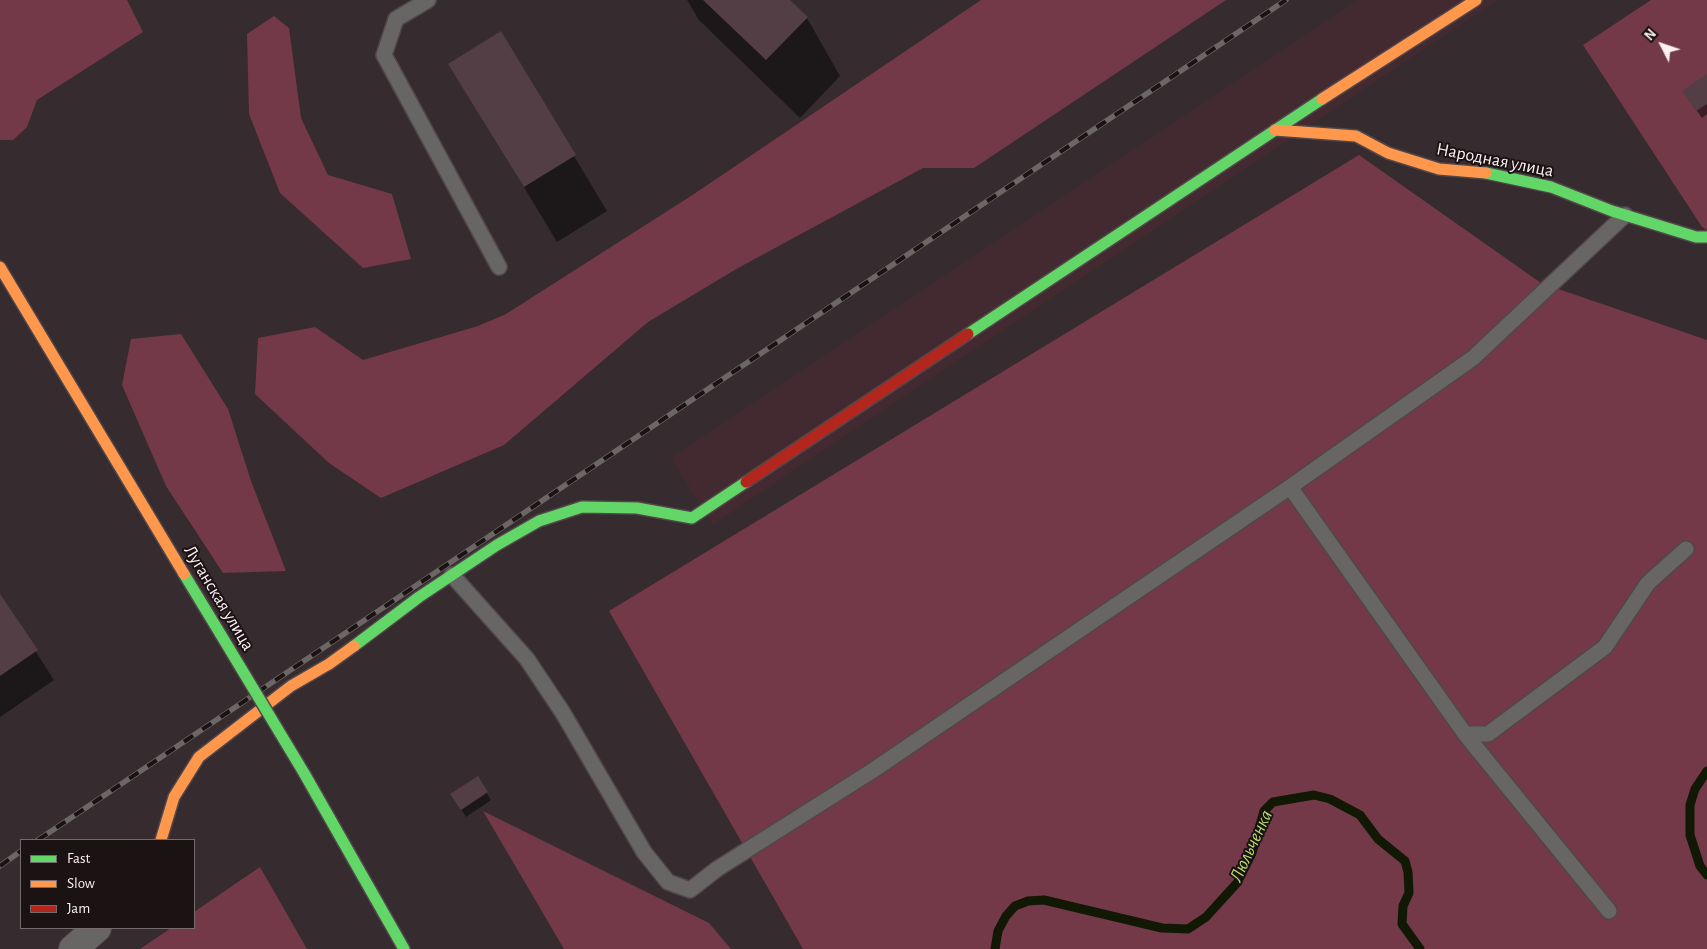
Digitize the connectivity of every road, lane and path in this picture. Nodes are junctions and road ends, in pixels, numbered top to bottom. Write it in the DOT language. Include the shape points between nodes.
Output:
graph roads {
  1 [pos="428,0"];
  2 [pos="1476,0"];
  3 [pos="1275,130"];
  4 [pos="1625,215"];
  5 [pos="1707,237"];
  6 [pos="0,267"];
  7 [pos="499,267"];
  8 [pos="1290,487"];
  9 [pos="1686,550"];
  10 [pos="452,575"];
  11 [pos="1465,734"];
  12 [pos="161,839"];
  13 [pos="1609,911"];
  14 [pos="96,929"];
  15 [pos="73,949"];
  16 [pos="404,949"];
  1 -- 7 [label="lane" via="396,19 384,55"];
  2 -- 3 [label="main road"];
  3 -- 4 [label="main road, Народная улица" via="1356,136 1388,153 1439,170 1487,173 1551,187"];
  3 -- 10 [label="main road" via="692,518 637,508 582,507 538,521"];
  4 -- 5 [label="main road, Народная улица" via="1696,237"];
  4 -- 8 [label="lane" via="1473,358"];
  6 -- 16 [label="main road, Луганская улица, bridge" via="304,773"];
  8 -- 10 [label="lane" via="872,771 717,869 690,890 668,882 644,852 563,713 527,659"];
  8 -- 11 [label="lane"];
  9 -- 11 [label="lane" via="1648,583 1605,647 1488,734"];
  10 -- 12 [label="main road" via="329,664 291,686 199,757 174,797"];
  11 -- 13 [label="lane"];
  14 -- 15 [label="street"];
}
